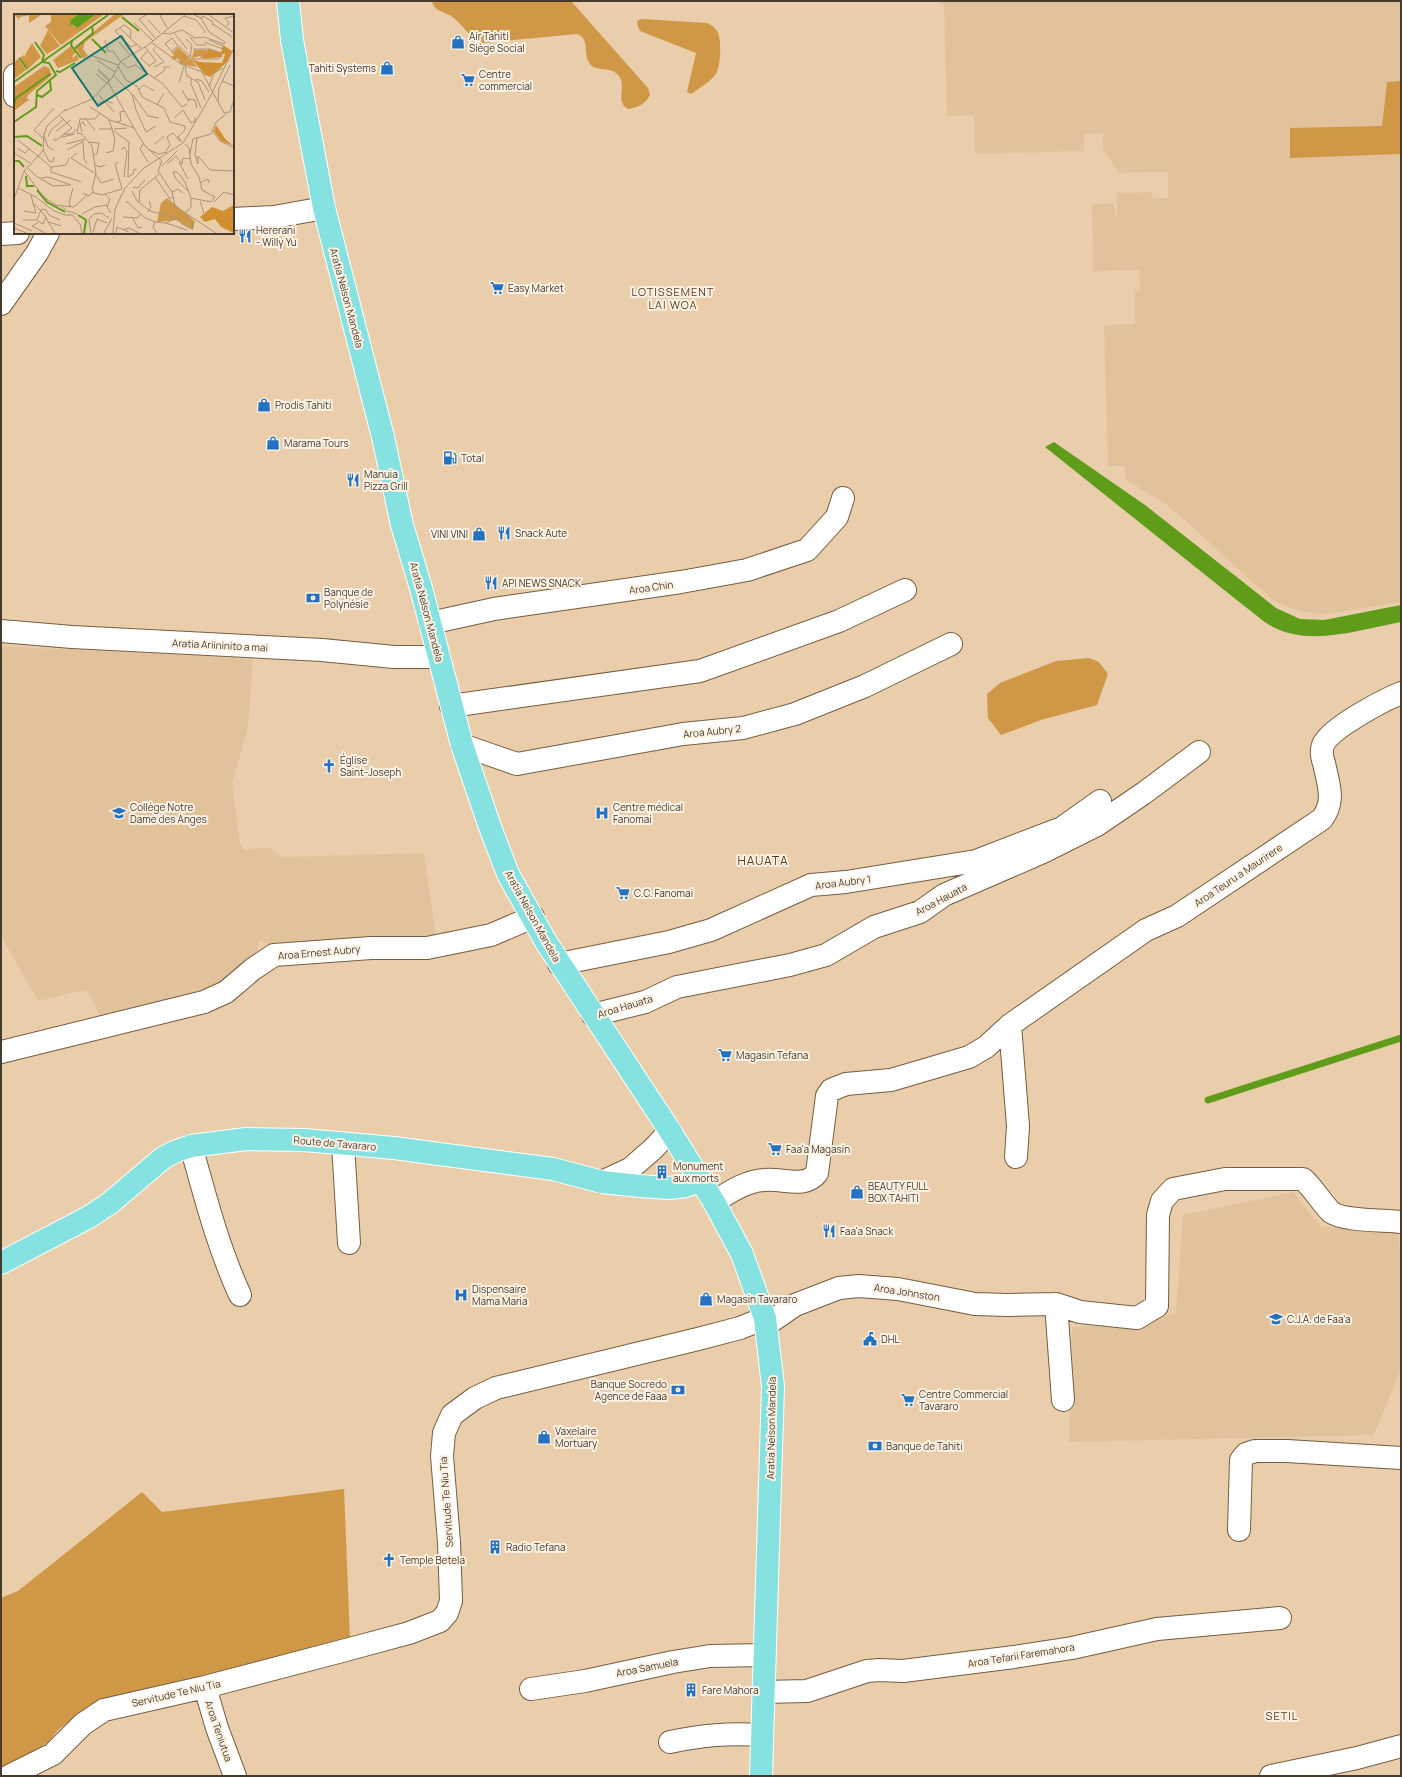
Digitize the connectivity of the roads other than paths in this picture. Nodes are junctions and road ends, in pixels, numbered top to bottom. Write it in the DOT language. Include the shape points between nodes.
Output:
graph roads {
  1 [pos="288,2"];
  2 [pos="324,208"];
  3 [pos="234,219"];
  4 [pos="14,233"];
  5 [pos="1,234"];
  6 [pos="47,234"];
  7 [pos="1,304"];
  8 [pos="843,498"];
  9 [pos="905,590"];
  10 [pos="430,624"];
  11 [pos="1,631"];
  12 [pos="951,644"];
  13 [pos="439,656"];
  14 [pos="1401,693"];
  15 [pos="451,706"];
  16 [pos="462,745"];
  17 [pos="1198,752"];
  18 [pos="1100,801"];
  19 [pos="533,918"];
  20 [pos="559,964"];
  21 [pos="593,1015"];
  22 [pos="1010,1025"];
  23 [pos="1,1052"];
  24 [pos="670,1131"];
  25 [pos="343,1144"];
  26 [pos="191,1146"];
  27 [pos="1016,1156"];
  28 [pos="700,1181"];
  29 [pos="602,1182"];
  30 [pos="714,1202"];
  31 [pos="1401,1222"];
  32 [pos="349,1243"];
  33 [pos="1,1263"];
  34 [pos="240,1295"];
  35 [pos="1056,1304"];
  36 [pos="765,1321"];
  37 [pos="1063,1400"];
  38 [pos="1401,1458"];
  39 [pos="1239,1530"];
  40 [pos="1280,1618"];
  41 [pos="764,1655"];
  42 [pos="205,1687"];
  43 [pos="531,1689"];
  44 [pos="763,1692"];
  45 [pos="762,1735"];
  46 [pos="670,1742"];
  47 [pos="1401,1746"];
  48 [pos="9,1776"];
  49 [pos="235,1776"];
  50 [pos="760,1776"];
  51 [pos="1271,1776"];
  1 -- 2 [label="main road, Aratia Nelson Mandela" via="292,40"];
  2 -- 3 [label="street"];
  2 -- 10 [label="main road, Aratia Nelson Mandela" via="383,437 402,525"];
  4 -- 5 [label="street"];
  6 -- 7 [label="street"];
  8 -- 10 [label="street, Aroa Chin" via="837,517 807,550 747,570 494,609"];
  9 -- 15 [label="street" via="839,621 700,671"];
  10 -- 13 [label="main road, Aratia Nelson Mandela"];
  11 -- 13 [label="street, Aratia Ariininito a mai" via="322,650 394,657"];
  12 -- 16 [label="street, Aroa Aubry 2" via="865,686 795,714 743,728 682,734 517,764"];
  13 -- 15 [label="main road, Aratia Nelson Mandela"];
  14 -- 22 [label="street, Aroa Teuru a Maurirere" via="1380,702 1330,735 1323,746 1322,755 1331,800 1329,810 1322,819 1177,916 1146,930"];
  15 -- 16 [label="main road, Aratia Nelson Mandela"];
  16 -- 19 [label="main road, Aratia Nelson Mandela" via="508,874"];
  17 -- 21 [label="street, Aroa Hauata" via="1097,825 1043,852 944,895 920,912 874,927 826,955 790,965 677,987 645,1002"];
  18 -- 20 [label="street, Aroa Aubry 1" via="1062,828 976,861 846,882 811,885 711,930 669,942"];
  19 -- 20 [label="main road, Aratia Nelson Mandela"];
  19 -- 23 [label="street, Aroa Ernest Aubry" via="491,934 428,948 370,948 274,955 226,992 204,1002"];
  20 -- 21 [label="main road, Aratia Nelson Mandela"];
  21 -- 24 [label="main road, Aratia Nelson Mandela"];
  22 -- 27 [label="street" via="1018,1126"];
  22 -- 30 [label="street, Aroa Teuru a Maurirere" via="986,1047 969,1057 891,1080 846,1084 831,1090 827,1096 817,1173 812,1179 804,1182 765,1180 746,1183"];
  24 -- 28 [label="main road, Aratia Nelson Mandela"];
  24 -- 29 [label="street" via="630,1169"];
  25 -- 26 [label="main road, Route de Tavararo" via="246,1139"];
  25 -- 29 [label="main road, Route de Tavararo" via="394,1148 553,1169"];
  25 -- 32 [label="street"];
  26 -- 33 [label="main road, Route de Tavararo" via="163,1158 123,1194 89,1217"];
  26 -- 34 [label="street" via="220,1245"];
  28 -- 29 [label="main road, Route de Tavararo" via="669,1188"];
  28 -- 30 [label="main road, Aratia Nelson Mandela"];
  30 -- 36 [label="main road, Aratia Nelson Mandela" via="742,1254"];
  31 -- 35 [label="street, Aroa Johnston" via="1343,1217 1332,1212 1303,1179 1226,1179 1173,1189 1162,1201 1158,1215 1157,1306 1137,1318 1080,1312"];
  35 -- 36 [label="street, Aroa Johnston" via="975,1304 898,1289 859,1286 839,1288 795,1305"];
  35 -- 37 [label="street"];
  36 -- 41 [label="main road, Aratia Nelson Mandela" via="773,1386"];
  36 -- 42 [label="street, Servitude Te Niu Tia" via="496,1388 475,1398 452,1415 444,1433 442,1456 451,1601 440,1621 409,1633"];
  38 -- 39 [label="street" via="1286,1451 1255,1451 1246,1454 1241,1460"];
  40 -- 44 [label="street, Aroa Tefarii Faremahora" via="1157,1629 1072,1648 1014,1657 903,1671 868,1671 807,1691"];
  41 -- 43 [label="street, Aroa Samuela" via="710,1656"];
  41 -- 44 [label="main road, Aratia Nelson Mandela"];
  42 -- 48 [label="street, Servitude Te Niu Tia" via="104,1710 83,1724 53,1754"];
  42 -- 49 [label="street, Aroa Teniutua"];
  44 -- 45 [label="main road, Aratia Nelson Mandela"];
  45 -- 46 [label="street" via="730,1733"];
  45 -- 50 [label="main road, Aratia Nelson Mandela"];
  47 -- 51 [label="street"];
}
